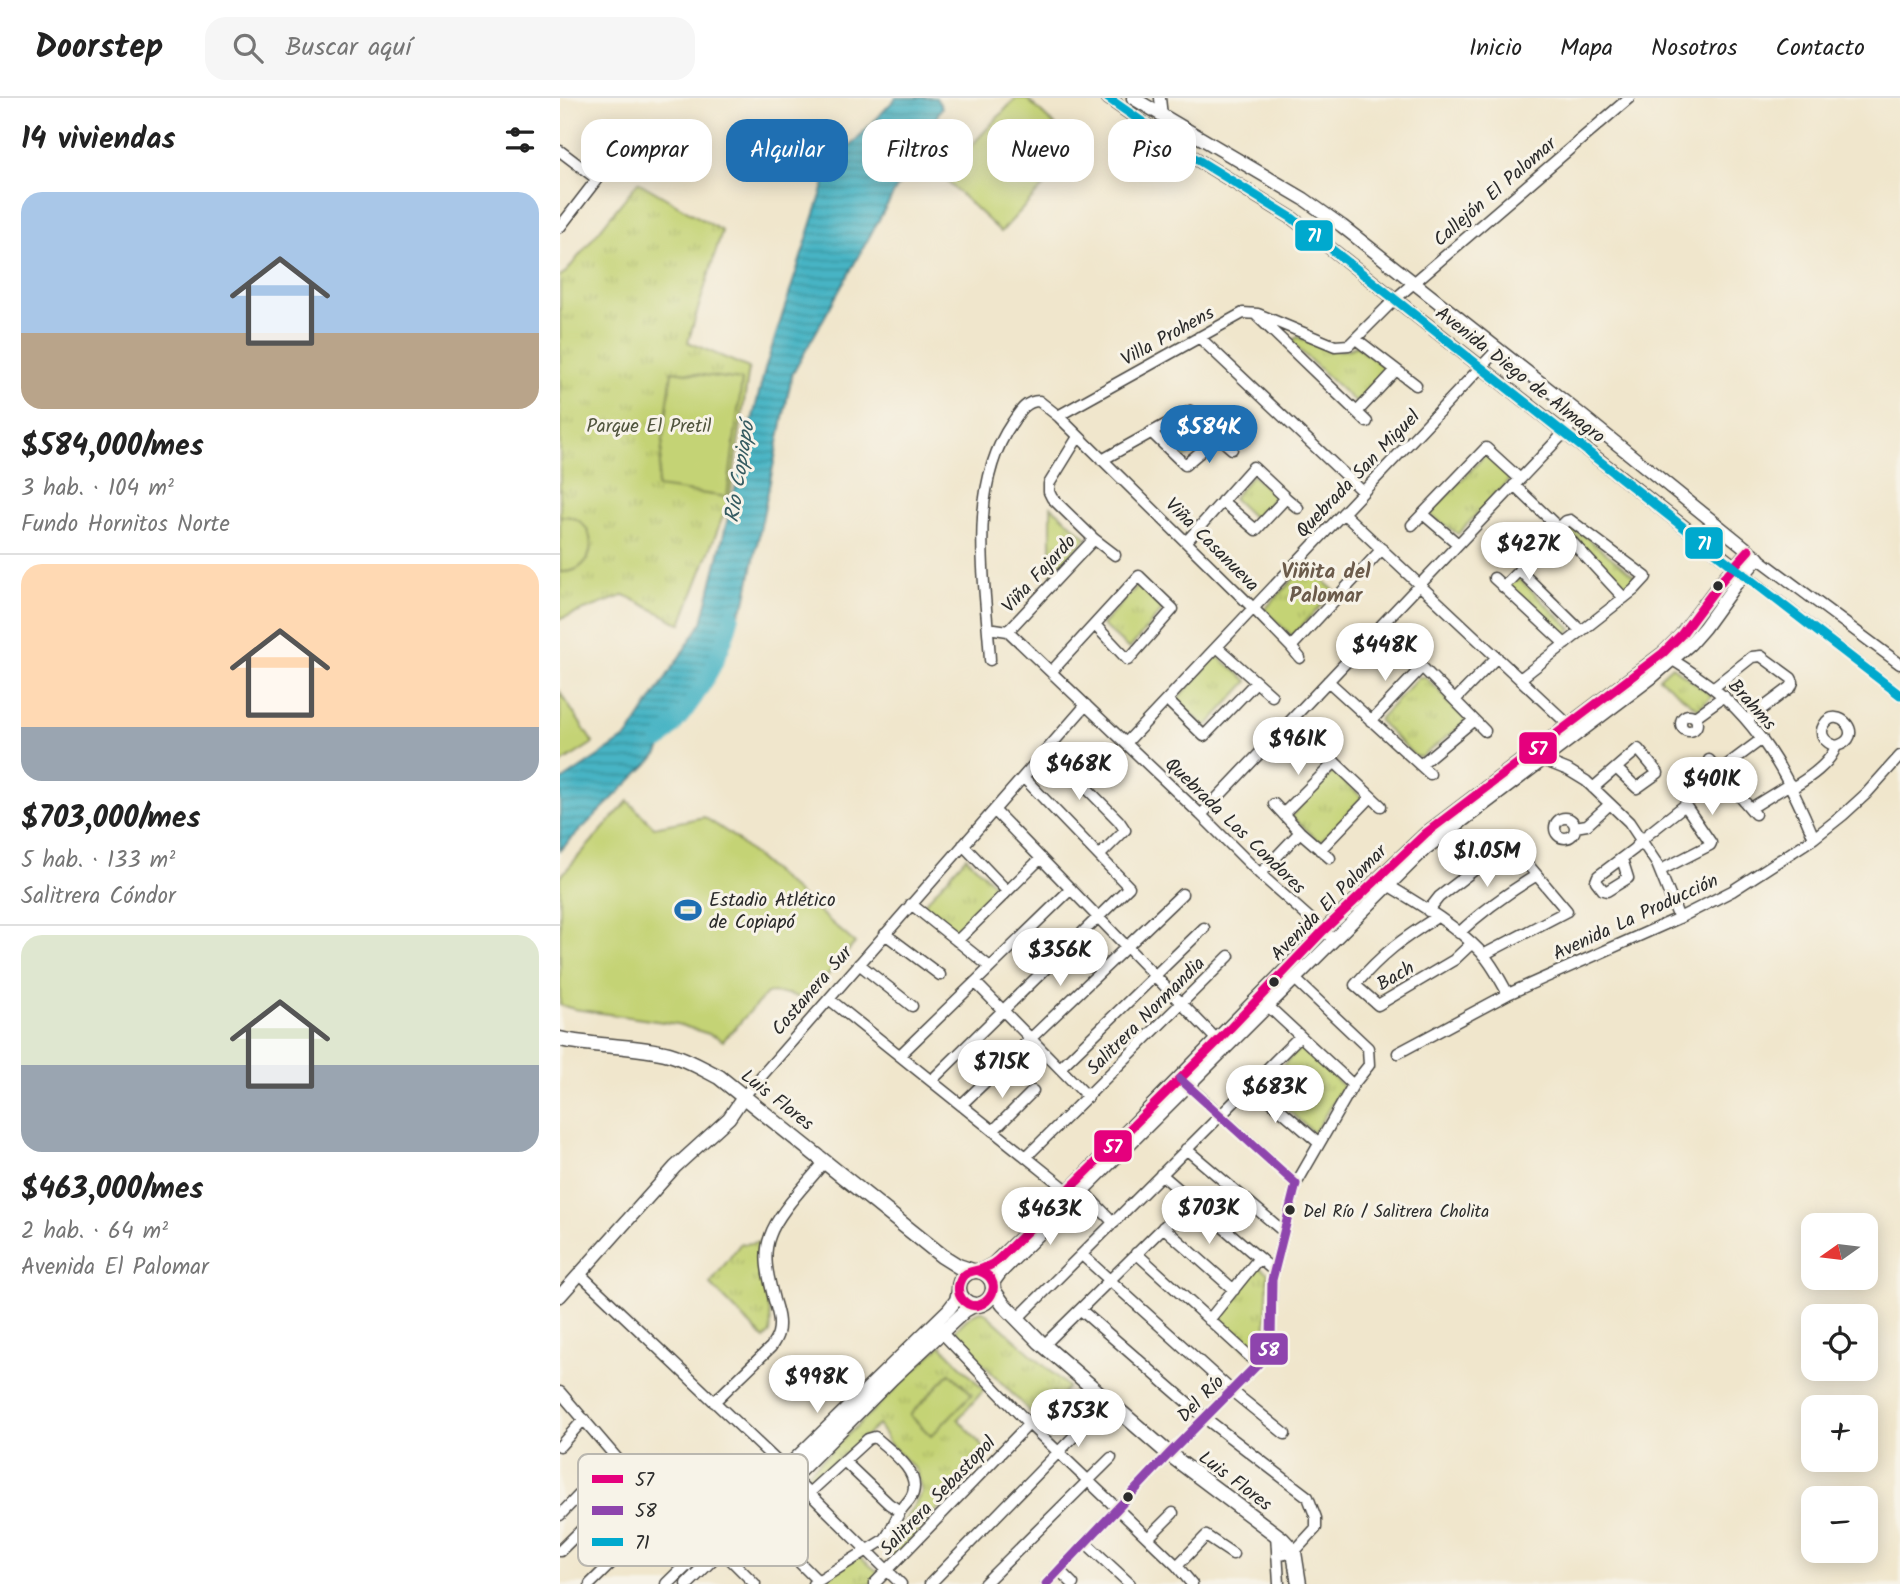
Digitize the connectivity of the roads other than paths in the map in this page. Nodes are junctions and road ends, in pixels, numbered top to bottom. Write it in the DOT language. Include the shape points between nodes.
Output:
graph roads {
  1 [pos="1108,98"];
  2 [pos="1133,98"];
  3 [pos="1160,98"];
  4 [pos="1629,98"];
  5 [pos="1162,116"];
  6 [pos="561,153"];
  7 [pos="1314,207"];
  8 [pos="1301,224"];
  9 [pos="560,227"];
  10 [pos="1415,283"];
  11 [pos="1395,299"];
  12 [pos="1255,314"];
  13 [pos="1296,330"];
  14 [pos="1199,337"];
  15 [pos="1356,339"];
  16 [pos="1288,345"];
  17 [pos="1498,349"];
  18 [pos="1482,367"];
  19 [pos="1396,370"];
  20 [pos="1416,385"];
  21 [pos="1357,412"];
  22 [pos="1581,415"];
  23 [pos="1058,416"];
  24 [pos="1367,422"];
  25 [pos="1151,432"];
  26 [pos="1564,433"];
  27 [pos="1078,437"];
  28 [pos="1218,437"];
  29 [pos="1232,449"];
  30 [pos="1102,460"];
  31 [pos="1185,465"];
  32 [pos="1194,474"];
  33 [pos="1517,482"];
  34 [pos="1363,492"];
  35 [pos="1286,498"];
  36 [pos="1222,501"];
  37 [pos="1298,508"];
  38 [pos="1343,513"];
  39 [pos="1423,514"];
  40 [pos="1412,525"];
  41 [pos="1559,528"];
  42 [pos="1256,530"];
  43 [pos="1094,539"];
  44 [pos="1265,539"];
  45 [pos="1186,542"];
  46 [pos="1458,544"];
  47 [pos="1382,549"];
  48 [pos="1753,554"];
  49 [pos="1115,555"];
  50 [pos="1534,555"];
  51 [pos="1519,570"];
  52 [pos="1739,570"];
  53 [pos="1494,578"];
  54 [pos="1420,584"];
  55 [pos="1503,587"];
  56 [pos="1624,598"];
  57 [pos="1253,608"];
  58 [pos="1095,625"];
  59 [pos="988,628"];
  60 [pos="1008,631"];
  61 [pos="1581,631"];
  62 [pos="1564,644"];
  63 [pos="1217,647"];
  64 [pos="1291,647"];
  65 [pos="1497,657"];
  66 [pos="1667,657"];
  67 [pos="1300,658"];
  68 [pos="989,660"];
  69 [pos="1900,664"];
  70 [pos="1051,672"];
  71 [pos="1521,679"];
  72 [pos="1328,681"];
  73 [pos="1256,682"];
  74 [pos="1714,687"];
  75 [pos="1900,695"];
  76 [pos="1272,696"];
  77 [pos="1724,696"];
  78 [pos="1167,700"];
  79 [pos="1455,700"];
  80 [pos="1086,705"];
  81 [pos="1474,720"];
  82 [pos="1747,720"];
  83 [pos="1371,721"];
  84 [pos="1574,729"];
  85 [pos="1485,731"];
  86 [pos="1762,739"];
  87 [pos="1126,743"];
  88 [pos="1694,743"];
  89 [pos="1836,746"];
  90 [pos="1048,748"];
  91 [pos="1326,754"];
  92 [pos="1900,756"];
  93 [pos="1543,760"];
  94 [pos="1709,760"];
  95 [pos="1335,762"];
  96 [pos="1420,765"];
  97 [pos="1616,768"];
  98 [pos="1719,771"];
  99 [pos="1430,774"];
  100 [pos="1023,777"];
  101 [pos="1791,786"];
  102 [pos="1593,788"];
  103 [pos="1371,797"];
  104 [pos="1274,804"];
  105 [pos="1610,804"];
  106 [pos="1381,806"];
  107 [pos="994,810"];
  108 [pos="1283,814"];
  109 [pos="1201,815"];
  110 [pos="1575,827"];
  111 [pos="1300,831"];
  112 [pos="1814,838"];
  113 [pos="1643,840"];
  114 [pos="963,845"];
  115 [pos="1320,850"];
  116 [pos="1099,856"];
  117 [pos="1041,858"];
  118 [pos="1331,858"];
  119 [pos="1622,859"];
  120 [pos="1661,870"];
  121 [pos="1260,874"];
  122 [pos="1537,875"];
  123 [pos="1383,882"];
  124 [pos="1071,889"];
  125 [pos="1007,891"];
  126 [pos="1182,894"];
  127 [pos="911,905"];
  128 [pos="1433,914"];
  129 [pos="1098,917"];
  130 [pos="1679,918"];
  131 [pos="1204,928"];
  132 [pos="1459,933"];
  133 [pos="885,934"];
  134 [pos="1329,936"];
  135 [pos="957,941"];
  136 [pos="1472,943"];
  137 [pos="1126,947"];
  138 [pos="1483,955"];
  139 [pos="1229,956"];
  140 [pos="859,964"];
  141 [pos="990,967"];
  142 [pos="940,975"];
  143 [pos="1154,975"];
  144 [pos="1295,979"];
  145 [pos="975,982"];
  146 [pos="1508,993"];
  147 [pos="829,999"];
  148 [pos="1182,1003"];
  149 [pos="912,1006"];
  150 [pos="1268,1006"];
  151 [pos="1002,1010"];
  152 [pos="1300,1036"];
  153 [pos="1030,1038"];
  154 [pos="560,1039"];
  155 [pos="1218,1041"];
  156 [pos="1398,1053"];
  157 [pos="900,1055"];
  158 [pos="1060,1068"];
  159 [pos="931,1081"];
  160 [pos="1184,1082"];
  161 [pos="1251,1084"];
  162 [pos="1353,1085"];
  163 [pos="1033,1091"];
  164 [pos="744,1096"];
  165 [pos="1088,1097"];
  166 [pos="961,1105"];
  167 [pos="1220,1115"];
  168 [pos="993,1131"];
  169 [pos="1319,1143"];
  170 [pos="1186,1149"];
  171 [pos="1026,1157"];
  172 [pos="825,1161"];
  173 [pos="1161,1174"];
  174 [pos="1296,1184"];
  175 [pos="1076,1193"];
  176 [pos="1191,1200"];
  177 [pos="1114,1223"];
  178 [pos="1163,1227"];
  179 [pos="1284,1232"];
  180 [pos="1136,1254"];
  181 [pos="1082,1255"];
  182 [pos="942,1256"];
  183 [pos="1259,1258"];
  184 [pos="976,1271"];
  185 [pos="1274,1271"];
  186 [pos="580,1274"];
  187 [pos="1109,1281"];
  188 [pos="959,1287"];
  189 [pos="993,1287"];
  190 [pos="1234,1290"];
  191 [pos="560,1296"];
  192 [pos="977,1305"];
  193 [pos="1081,1310"];
  194 [pos="1017,1319"];
  195 [pos="1209,1320"];
  196 [pos="942,1333"];
  197 [pos="1042,1343"];
  198 [pos="1258,1364"];
  199 [pos="1232,1391"];
  200 [pos="560,1392"];
  201 [pos="1053,1399"];
  202 [pos="714,1402"];
  203 [pos="1205,1418"];
  204 [pos="583,1419"];
  205 [pos="1029,1424"];
  206 [pos="1082,1428"];
  207 [pos="1284,1434"];
  208 [pos="560,1446"];
  209 [pos="1057,1452"];
  210 [pos="614,1454"];
  211 [pos="769,1454"];
  212 [pos="808,1454"];
  213 [pos="1169,1454"];
  214 [pos="808,1456"];
  215 [pos="1111,1458"];
  216 [pos="844,1461"];
  217 [pos="1088,1481"];
  218 [pos="809,1493"];
  219 [pos="578,1496"];
  220 [pos="1118,1509"];
  221 [pos="900,1511"];
  222 [pos="1173,1513"];
  223 [pos="560,1516"];
  224 [pos="578,1533"];
  225 [pos="1279,1537"];
  226 [pos="1148,1538"];
  227 [pos="1086,1543"];
  228 [pos="867,1550"];
  229 [pos="560,1551"];
  230 [pos="1294,1552"];
  231 [pos="1233,1554"];
  232 [pos="1277,1556"];
  233 [pos="608,1566"];
  234 [pos="686,1566"];
  235 [pos="705,1566"];
  236 [pos="737,1566"];
  237 [pos="800,1566"];
  238 [pos="1177,1566"];
  239 [pos="887,1570"];
  240 [pos="1059,1570"];
  241 [pos="815,1582"];
  242 [pos="689,1583"];
  243 [pos="590,1584"];
  244 [pos="667,1584"];
  245 [pos="755,1584"];
  246 [pos="874,1584"];
  247 [pos="901,1584"];
  248 [pos="930,1584"];
  249 [pos="984,1584"];
  250 [pos="1045,1584"];
  251 [pos="1073,1584"];
  252 [pos="1130,1584"];
  253 [pos="1192,1584"];
  254 [pos="1279,1584"];
  255 [pos="1299,1584"];
  1 -- 8 [label="street, Avenida Diego de Almagro"];
  2 -- 5 [label="street, Avenida Diego de Almagro"];
  3 -- 5 [label="street"];
  4 -- 10 [label="street, Callejón El Palomar"];
  5 -- 7 [label="street, Avenida Diego de Almagro"];
  6 -- 9 [label="street" via="597,179"];
  7 -- 8 [label="street"];
  7 -- 10 [label="street, Avenida Diego de Almagro"];
  8 -- 11 [label="street, Avenida Diego de Almagro"];
  10 -- 11 [label="street"];
  10 -- 17 [label="street, Avenida Diego de Almagro"];
  11 -- 15 [label="street"];
  11 -- 18 [label="street, Avenida Diego de Almagro"];
  12 -- 13 [label="street"];
  12 -- 14 [label="street, Villa Prohens" via="1242,313"];
  12 -- 16 [label="street"];
  13 -- 15 [label="street" via="1335,346"];
  13 -- 16 [label="street"];
  14 -- 23 [label="street, Villa Prohens"];
  14 -- 34 [label="street"];
  15 -- 19 [label="street"];
  16 -- 21 [label="street"];
  17 -- 18 [label="street, Quebrada San Miguel"];
  17 -- 22 [label="street, Avenida Diego de Almagro"];
  18 -- 26 [label="street, Avenida Diego de Almagro"];
  18 -- 34 [label="street, Quebrada San Miguel"];
  19 -- 20 [label="street"];
  19 -- 21 [label="street"];
  21 -- 24 [label="street"];
  22 -- 26 [label="street"];
  22 -- 48 [label="street, Avenida Diego de Almagro"];
  23 -- 27 [label="street, Viña Casanueva"];
  23 -- 59 [label="street" via="1039,401 1026,405 1003,436 994,459 981,550"];
  25 -- 28 [label="street" via="1190,411"];
  25 -- 30 [label="street"];
  25 -- 31 [label="street"];
  26 -- 33 [label="street"];
  26 -- 52 [label="street, Avenida Diego de Almagro"];
  27 -- 30 [label="street, Viña Casanueva"];
  27 -- 43 [label="street, Viña Fajardo" via="1049,484 1049,492"];
  28 -- 29 [label="street"];
  28 -- 31 [label="street"];
  30 -- 45 [label="street, Viña Casanueva"];
  31 -- 32 [label="street"];
  33 -- 39 [label="street" via="1486,448"];
  33 -- 41 [label="street"];
  33 -- 46 [label="street"];
  34 -- 38 [label="street, Quebrada San Miguel"];
  35 -- 36 [label="street" via="1253,467"];
  35 -- 37 [label="street"];
  35 -- 42 [label="street"];
  36 -- 42 [label="street"];
  36 -- 45 [label="street"];
  38 -- 47 [label="street"];
  38 -- 57 [label="street, Quebrada San Miguel"];
  39 -- 40 [label="street"];
  39 -- 46 [label="street"];
  41 -- 56 [label="street"];
  41 -- 56 [label="street" via="1570,520 1646,577"];
  42 -- 44 [label="street"];
  43 -- 49 [label="street, Viña Fajardo"];
  43 -- 60 [label="street, Viña Fajardo"];
  45 -- 57 [label="street, Viña Casanueva"];
  46 -- 54 [label="street"];
  47 -- 54 [label="street"];
  47 -- 64 [label="street"];
  48 -- 52 [label="street, Avenida El Palomar"];
  48 -- 69 [label="street, Avenida Diego de Almagro"];
  50 -- 51 [label="street"];
  51 -- 55 [label="street"];
  51 -- 61 [label="street"];
  52 -- 66 [label="street, Avenida El Palomar" via="1704,628 1690,644"];
  52 -- 75 [label="street, Avenida Diego de Almagro"];
  53 -- 55 [label="street"];
  54 -- 65 [label="street"];
  54 -- 72 [label="street"];
  55 -- 62 [label="street"];
  56 -- 61 [label="street"];
  57 -- 63 [label="street, Quebrada San Miguel"];
  57 -- 64 [label="street, Viña Casanueva"];
  58 -- 58 [label="street" via="1139,576 1173,609 1128,660"];
  58 -- 70 [label="street"];
  59 -- 60 [label="street"];
  59 -- 68 [label="street"];
  60 -- 70 [label="street, Quebrada Los Condores"];
  61 -- 62 [label="street"];
  62 -- 71 [label="street"];
  63 -- 73 [label="street"];
  63 -- 78 [label="street, Quebrada San Miguel"];
  64 -- 67 [label="street, Viña Casanueva"];
  65 -- 71 [label="street"];
  65 -- 79 [label="street"];
  66 -- 74 [label="street, Brahms"];
  66 -- 84 [label="street, Avenida El Palomar"];
  70 -- 80 [label="street, Quebrada Los Condores"];
  71 -- 84 [label="street"];
  72 -- 83 [label="street"];
  72 -- 109 [label="street"];
  73 -- 76 [label="street"];
  73 -- 78 [label="street" via="1204,736"];
  74 -- 77 [label="street, Brahms"];
  74 -- 82 [label="street" via="1756,655 1791,678 1791,687"];
  77 -- 82 [label="street, Brahms"];
  77 -- 88 [label="street" via="1695,717 1686,715 1681,720"];
  78 -- 87 [label="street, Quebrada San Miguel"];
  79 -- 81 [label="street"];
  79 -- 83 [label="street" via="1422,667"];
  80 -- 87 [label="street, Quebrada Los Condores"];
  80 -- 90 [label="street, Costanera Sur"];
  81 -- 85 [label="street"];
  81 -- 96 [label="street"];
  82 -- 86 [label="street, Brahms"];
  83 -- 96 [label="street"];
  84 -- 93 [label="street, Avenida El Palomar"];
  84 -- 123 [label="street, Avenida El Palomar" via="1426,833"];
  86 -- 98 [label="street"];
  86 -- 101 [label="street, Brahms"];
  87 -- 109 [label="street, Quebrada Los Condores"];
  89 -- 101 [label="street" via="1827,762"];
  90 -- 100 [label="street, Costanera Sur"];
  90 -- 116 [label="street" via="1125,830"];
  91 -- 95 [label="street"];
  92 -- 112 [label="street, Avenida La Producción" via="1866,794"];
  93 -- 102 [label="street"];
  93 -- 123 [label="street, Avenida El Palomar"];
  94 -- 98 [label="street"];
  95 -- 103 [label="street"];
  95 -- 108 [label="street"];
  96 -- 99 [label="street"];
  97 -- 102 [label="street"];
  98 -- 101 [label="street" via="1753,811"];
  100 -- 107 [label="street, Costanera Sur"];
  100 -- 116 [label="street"];
  101 -- 112 [label="street, Brahms"];
  102 -- 105 [label="street"];
  103 -- 106 [label="street"];
  103 -- 115 [label="street"];
  104 -- 108 [label="street"];
  105 -- 110 [label="street" via="1587,825"];
  105 -- 113 [label="street"];
  107 -- 114 [label="street, Costanera Sur"];
  107 -- 117 [label="street"];
  108 -- 111 [label="street"];
  109 -- 121 [label="street, Quebrada Los Condores"];
  111 -- 115 [label="street"];
  111 -- 121 [label="street"];
  112 -- 130 [label="street, Avenida La Producción" via="1732,891"];
  113 -- 119 [label="street"];
  113 -- 120 [label="street"];
  113 -- 120 [label="street" via="1685,806 1710,839 1710,845"];
  114 -- 125 [label="street"];
  114 -- 127 [label="street, Costanera Sur"];
  115 -- 118 [label="street"];
  116 -- 129 [label="street" via="1129,887"];
  117 -- 124 [label="street"];
  117 -- 125 [label="street"];
  120 -- 130 [label="street"];
  121 -- 134 [label="street, Quebrada Los Condores"];
  122 -- 128 [label="street" via="1514,848 1504,847 1439,897"];
  122 -- 132 [label="street"];
  122 -- 138 [label="street" via="1567,911"];
  123 -- 128 [label="street"];
  123 -- 134 [label="street, Avenida El Palomar"];
  124 -- 129 [label="street"];
  124 -- 141 [label="street"];
  125 -- 135 [label="street"];
  126 -- 137 [label="street"];
  127 -- 133 [label="street, Costanera Sur"];
  127 -- 135 [label="street"];
  128 -- 132 [label="street"];
  128 -- 136 [label="street, Bach" via="1376,961 1356,985 1378,1004 1454,960"];
  129 -- 137 [label="street"];
  129 -- 151 [label="street"];
  130 -- 146 [label="street, Avenida La Producción"];
  131 -- 143 [label="street"];
  132 -- 136 [label="street"];
  133 -- 140 [label="street, Costanera Sur"];
  133 -- 142 [label="street"];
  134 -- 144 [label="street, Avenida El Palomar"];
  134 -- 155 [label="street, Avenida El Palomar"];
  135 -- 141 [label="street"];
  136 -- 138 [label="street"];
  137 -- 143 [label="street"];
  137 -- 153 [label="street"];
  138 -- 146 [label="street"];
  139 -- 148 [label="street, Salitrera Normandia"];
  140 -- 147 [label="street, Costanera Sur"];
  140 -- 149 [label="street"];
  141 -- 145 [label="street"];
  143 -- 148 [label="street"];
  143 -- 158 [label="street"];
  144 -- 150 [label="street, Avenida El Palomar"];
  144 -- 162 [label="street, Del Río" via="1368,1048 1369,1065"];
  145 -- 151 [label="street"];
  145 -- 157 [label="street"];
  146 -- 156 [label="street, Avenida La Producción"];
  147 -- 157 [label="street"];
  147 -- 164 [label="street, Costanera Sur"];
  148 -- 155 [label="street"];
  148 -- 165 [label="street, Salitrera Normandia"];
  150 -- 152 [label="street"];
  150 -- 160 [label="street, Avenida El Palomar"];
  151 -- 153 [label="street"];
  151 -- 159 [label="street"];
  152 -- 161 [label="street"];
  152 -- 162 [label="street"];
  153 -- 158 [label="street"];
  153 -- 166 [label="street"];
  154 -- 164 [label="main road, Luis Flores" via="669,1054 719,1077"];
  155 -- 160 [label="street, Avenida El Palomar"];
  157 -- 159 [label="street"];
  158 -- 165 [label="street"];
  159 -- 166 [label="street"];
  160 -- 167 [label="street"];
  160 -- 175 [label="street, Avenida El Palomar"];
  161 -- 167 [label="street"];
  161 -- 169 [label="street"];
  162 -- 169 [label="street, Del Río"];
  163 -- 168 [label="street"];
  164 -- 172 [label="main road, Luis Flores"];
  164 -- 186 [label="street, Costanera Sur" via="729,1118 675,1167"];
  165 -- 171 [label="street, Salitrera Normandia"];
  166 -- 168 [label="street"];
  167 -- 170 [label="street"];
  167 -- 174 [label="street"];
  168 -- 171 [label="street"];
  169 -- 174 [label="street, Del Río"];
  170 -- 173 [label="street"];
  170 -- 179 [label="street"];
  171 -- 175 [label="street"];
  172 -- 182 [label="main road, Luis Flores"];
  172 -- 202 [label="street" via="770,1235 767,1270 778,1314 777,1338"];
  173 -- 176 [label="street"];
  173 -- 177 [label="street"];
  174 -- 179 [label="street, Del Río"];
  175 -- 177 [label="street"];
  175 -- 184 [label="street, Avenida El Palomar" via="994,1263"];
  175 -- 189 [label="street, Avenida El Palomar" via="1000,1273"];
  176 -- 178 [label="street"];
  176 -- 183 [label="street"];
  177 -- 181 [label="street"];
  178 -- 180 [label="street"];
  178 -- 190 [label="street"];
  179 -- 185 [label="street, Del Río"];
  180 -- 187 [label="street"];
  180 -- 195 [label="street"];
  181 -- 187 [label="street"];
  181 -- 194 [label="street"];
  182 -- 184 [label="main road, Luis Flores"];
  182 -- 188 [label="main road, Luis Flores" via="955,1270"];
  183 -- 185 [label="street"];
  183 -- 190 [label="street"];
  184 -- 188 [label="main road" via="963,1275"];
  184 -- 189 [label="main road" via="988,1276"];
  185 -- 198 [label="street, Del Río" via="1271,1340"];
  186 -- 191 [label="street, Costanera Sur"];
  186 -- 202 [label="street"];
  187 -- 193 [label="street"];
  187 -- 199 [label="street"];
  188 -- 192 [label="main road" via="964,1301"];
  188 -- 212 [label="street" via="949,1309"];
  189 -- 192 [label="main road" via="990,1298"];
  189 -- 194 [label="main road, Luis Flores"];
  190 -- 195 [label="street"];
  192 -- 196 [label="street"];
  192 -- 197 [label="main road, Luis Flores" via="997,1311"];
  193 -- 197 [label="street"];
  193 -- 203 [label="street"];
  194 -- 197 [label="main road, Luis Flores"];
  195 -- 198 [label="street"];
  196 -- 205 [label="street"];
  196 -- 214 [label="street"];
  197 -- 213 [label="main road, Luis Flores"];
  198 -- 199 [label="street, Del Río"];
  199 -- 203 [label="street, Del Río"];
  199 -- 207 [label="street"];
  200 -- 204 [label="street"];
  201 -- 205 [label="street, Salitrera Sebastopol"];
  202 -- 211 [label="street"];
  203 -- 213 [label="street, Del Río"];
  203 -- 230 [label="street" via="1308,1497 1316,1528"];
  204 -- 208 [label="street"];
  204 -- 210 [label="street"];
  205 -- 209 [label="street"];
  205 -- 239 [label="street, Salitrera Sebastopol"];
  206 -- 209 [label="street"];
  209 -- 217 [label="street"];
  209 -- 248 [label="street"];
  213 -- 220 [label="street, Del Río"];
  213 -- 225 [label="main road, Luis Flores"];
  215 -- 217 [label="street"];
  216 -- 218 [label="street"];
  216 -- 221 [label="street"];
  216 -- 221 [label="street" via="875,1437 906,1467 914,1483 911,1499"];
  217 -- 220 [label="street"];
  217 -- 249 [label="street"];
  218 -- 228 [label="street"];
  219 -- 223 [label="street"];
  220 -- 226 [label="street"];
  220 -- 227 [label="street, Del Río"];
  221 -- 228 [label="street" via="885,1539"];
  222 -- 226 [label="street"];
  224 -- 229 [label="street"];
  225 -- 230 [label="main road, Luis Flores"];
  225 -- 232 [label="street"];
  226 -- 238 [label="street"];
  227 -- 240 [label="street, Del Río"];
  227 -- 252 [label="street"];
  228 -- 239 [label="street"];
  228 -- 241 [label="street"];
  230 -- 232 [label="street"];
  230 -- 255 [label="main road"];
  231 -- 238 [label="street" via="1206,1536"];
  232 -- 254 [label="street"];
  233 -- 243 [label="street"];
  234 -- 244 [label="street"];
  235 -- 242 [label="street"];
  236 -- 245 [label="street"];
  237 -- 241 [label="street"];
  238 -- 253 [label="street"];
  239 -- 246 [label="street, Salitrera Sebastopol"];
  239 -- 247 [label="street"];
  240 -- 250 [label="street, Del Río"];
  240 -- 251 [label="street"];
}
